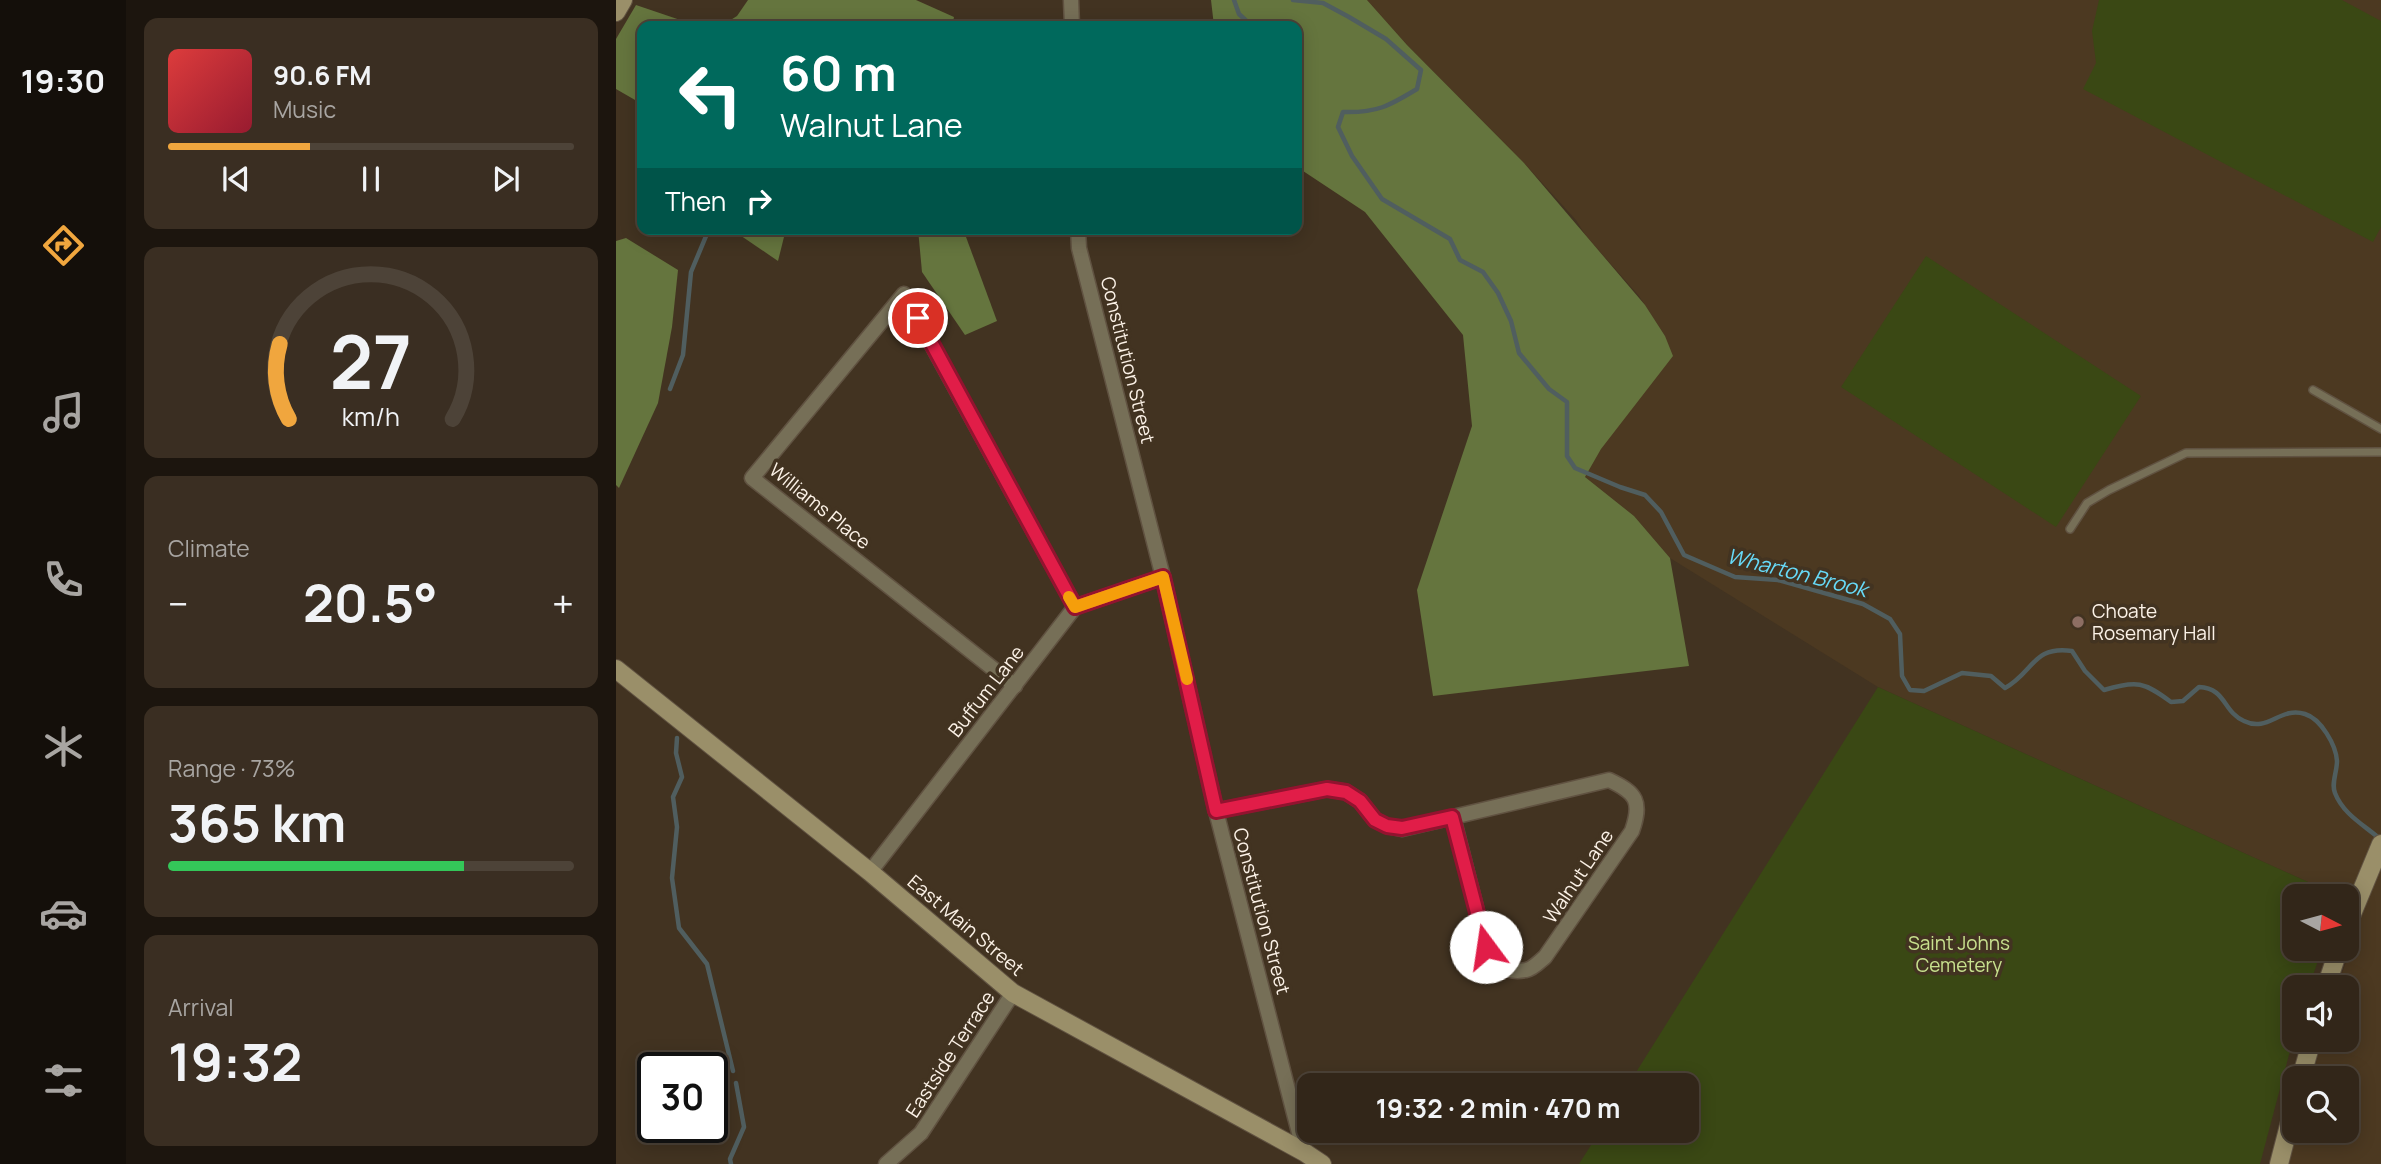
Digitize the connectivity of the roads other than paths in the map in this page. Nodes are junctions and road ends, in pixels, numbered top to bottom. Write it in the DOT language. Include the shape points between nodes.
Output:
graph roads {
  1 [pos="624,0"];
  2 [pos="1072,0"];
  3 [pos="616,12"];
  4 [pos="1072,21"];
  5 [pos="1078,235"];
  6 [pos="2313,390"];
  7 [pos="2381,429"];
  8 [pos="2381,452"];
  9 [pos="2070,529"];
  10 [pos="1163,577"];
  11 [pos="1075,607"];
  12 [pos="616,669"];
  13 [pos="1015,685"];
  14 [pos="1216,811"];
  15 [pos="1452,817"];
  16 [pos="2380,846"];
  17 [pos="870,872"];
  18 [pos="2359,897"];
  19 [pos="1013,993"];
  20 [pos="2284,1143"];
  21 [pos="1304,1152"];
  22 [pos="886,1164"];
  23 [pos="1322,1164"];
  24 [pos="2279,1164"];
  1 -- 3 [label="main road"];
  2 -- 4 [label="street"];
  5 -- 10 [label="street, Constitution Street"];
  6 -- 7 [label="lane"];
  8 -- 9 [label="lane" via="2186,453 2087,503"];
  10 -- 11 [label="street"];
  10 -- 14 [label="street, Constitution Street"];
  11 -- 13 [label="street, Buffum Lane"];
  11 -- 13 [label="street, Williams Place" via="904,294 752,478"];
  12 -- 17 [label="main road, East Main Street"];
  13 -- 17 [label="street, Buffum Lane"];
  14 -- 15 [label="street, Walnut Lane" via="1327,789 1346,792 1387,826 1402,828"];
  14 -- 21 [label="street, Constitution Street"];
  15 -- 15 [label="street, Walnut Lane" via="1609,780 1626,788 1636,801 1638,814 1632,831 1545,957 1528,970 1507,970 1491,960"];
  16 -- 18 [label="main road"];
  17 -- 19 [label="main road, East Main Street"];
  19 -- 21 [label="main road, East Main Street"];
  19 -- 22 [label="street, Eastside Terrace" via="921,1133"];
  20 -- 24 [label="main road"];
  21 -- 23 [label="main road, East Main Street"];
}
